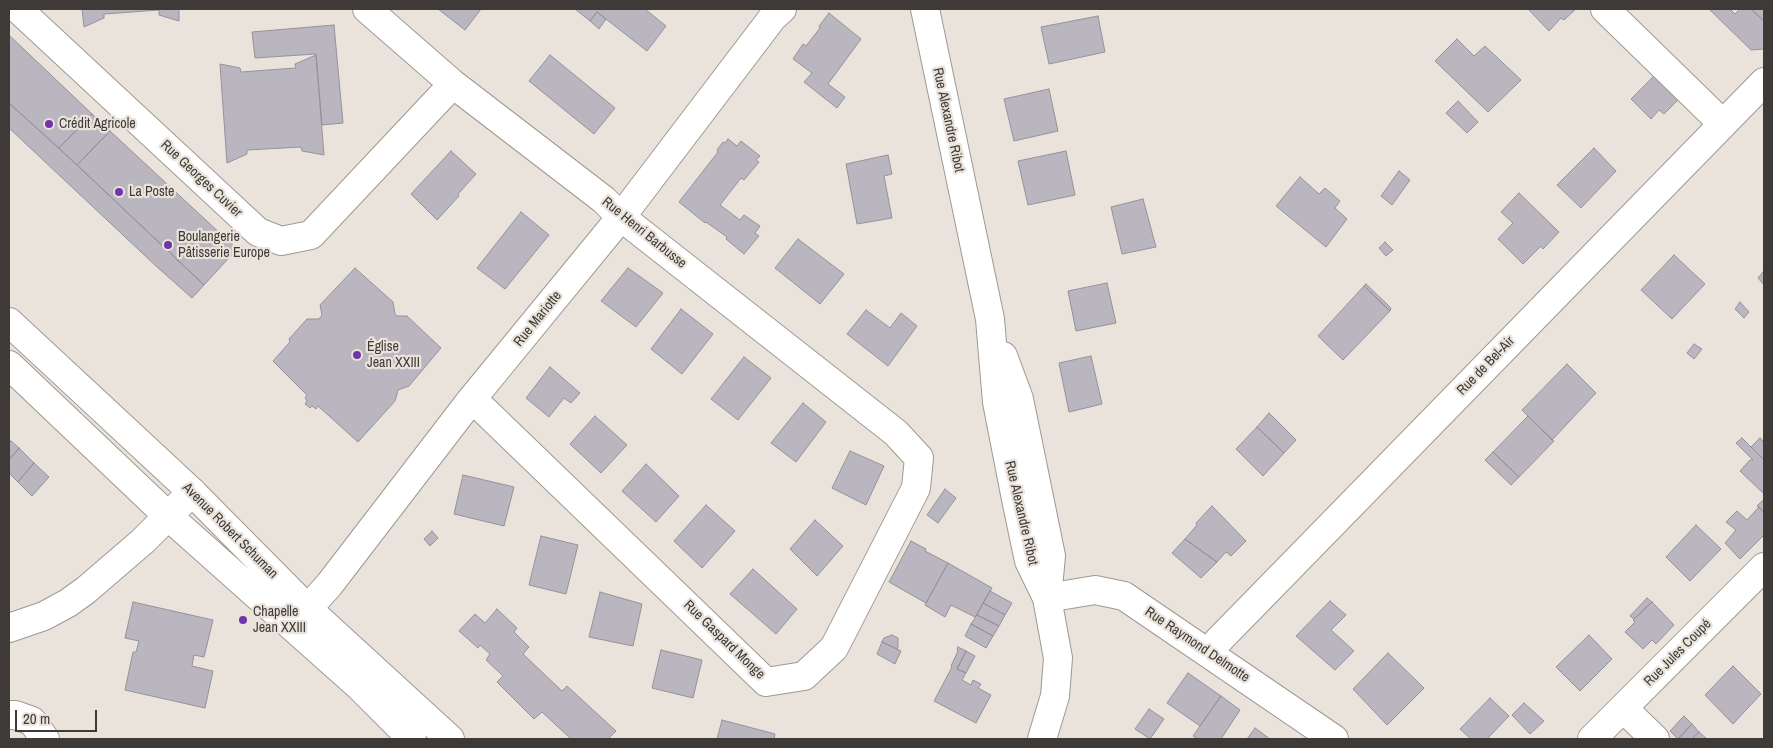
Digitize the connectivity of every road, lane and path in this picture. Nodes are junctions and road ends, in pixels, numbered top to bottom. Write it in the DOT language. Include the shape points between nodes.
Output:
graph roads {
  1 [pos="18,9"];
  2 [pos="368,9"];
  3 [pos="925,9"];
  4 [pos="1605,9"];
  5 [pos="772,12"];
  6 [pos="453,84"];
  7 [pos="1761,93"];
  8 [pos="1723,124"];
  9 [pos="621,217"];
  10 [pos="9,322"];
  11 [pos="9,365"];
  12 [pos="471,400"];
  13 [pos="919,458"];
  14 [pos="192,492"];
  15 [pos="168,516"];
  16 [pos="1764,567"];
  17 [pos="1047,598"];
  18 [pos="299,618"];
  19 [pos="9,628"];
  20 [pos="1209,652"];
  21 [pos="1623,708"];
  22 [pos="9,714"];
  23 [pos="45,739"];
  24 [pos="412,739"];
  25 [pos="450,739"];
  26 [pos="1042,739"];
  27 [pos="1334,739"];
  28 [pos="1592,739"];
  29 [pos="1655,739"];
  1 -- 6 [label="street, Rue Georges Cuvier" via="258,232 281,241 310,235"];
  2 -- 6 [label="street, Rue Henri Barbusse"];
  3 -- 17 [label="street, Rue Alexandre Ribot" via="990,319 1019,399 1040,496 1052,556"];
  4 -- 8 [label="street"];
  5 -- 9 [label="street, Rue Mariotte"];
  6 -- 9 [label="street, Rue Henri Barbusse" via="604,200"];
  7 -- 8 [label="street, Rue de Bel-Air"];
  8 -- 20 [label="street, Rue de Bel-Air"];
  9 -- 12 [label="street, Rue Mariotte"];
  9 -- 13 [label="street, Rue Henri Barbusse" via="896,433"];
  10 -- 14 [label="street, Avenue Robert Schuman"];
  11 -- 15 [label="street, Avenue Robert Schuman"];
  12 -- 13 [label="street, Rue Gaspard Monge" via="766,682 804,676 834,648 916,488"];
  12 -- 18 [label="street, Rue Mariotte"];
  14 -- 15 [label="street"];
  14 -- 18 [label="street, Avenue Robert Schuman"];
  15 -- 18 [label="street, Avenue Robert Schuman"];
  15 -- 19 [label="street" via="68,604"];
  16 -- 21 [label="street, Rue Jules Coupé"];
  17 -- 20 [label="street, Rue Raymond Delmotte" via="1095,590 1124,596"];
  17 -- 26 [label="street, Rue Alexandre Ribot" via="1058,658 1055,696"];
  18 -- 24 [label="street, Avenue Robert Schuman" via="359,686"];
  18 -- 25 [label="street, Avenue Robert Schuman"];
  20 -- 27 [label="street, Rue Raymond Delmotte"];
  21 -- 28 [label="street, Rue Jules Coupé"];
  21 -- 29 [label="street"];
  22 -- 23 [label="street" via="32,721"];
}
